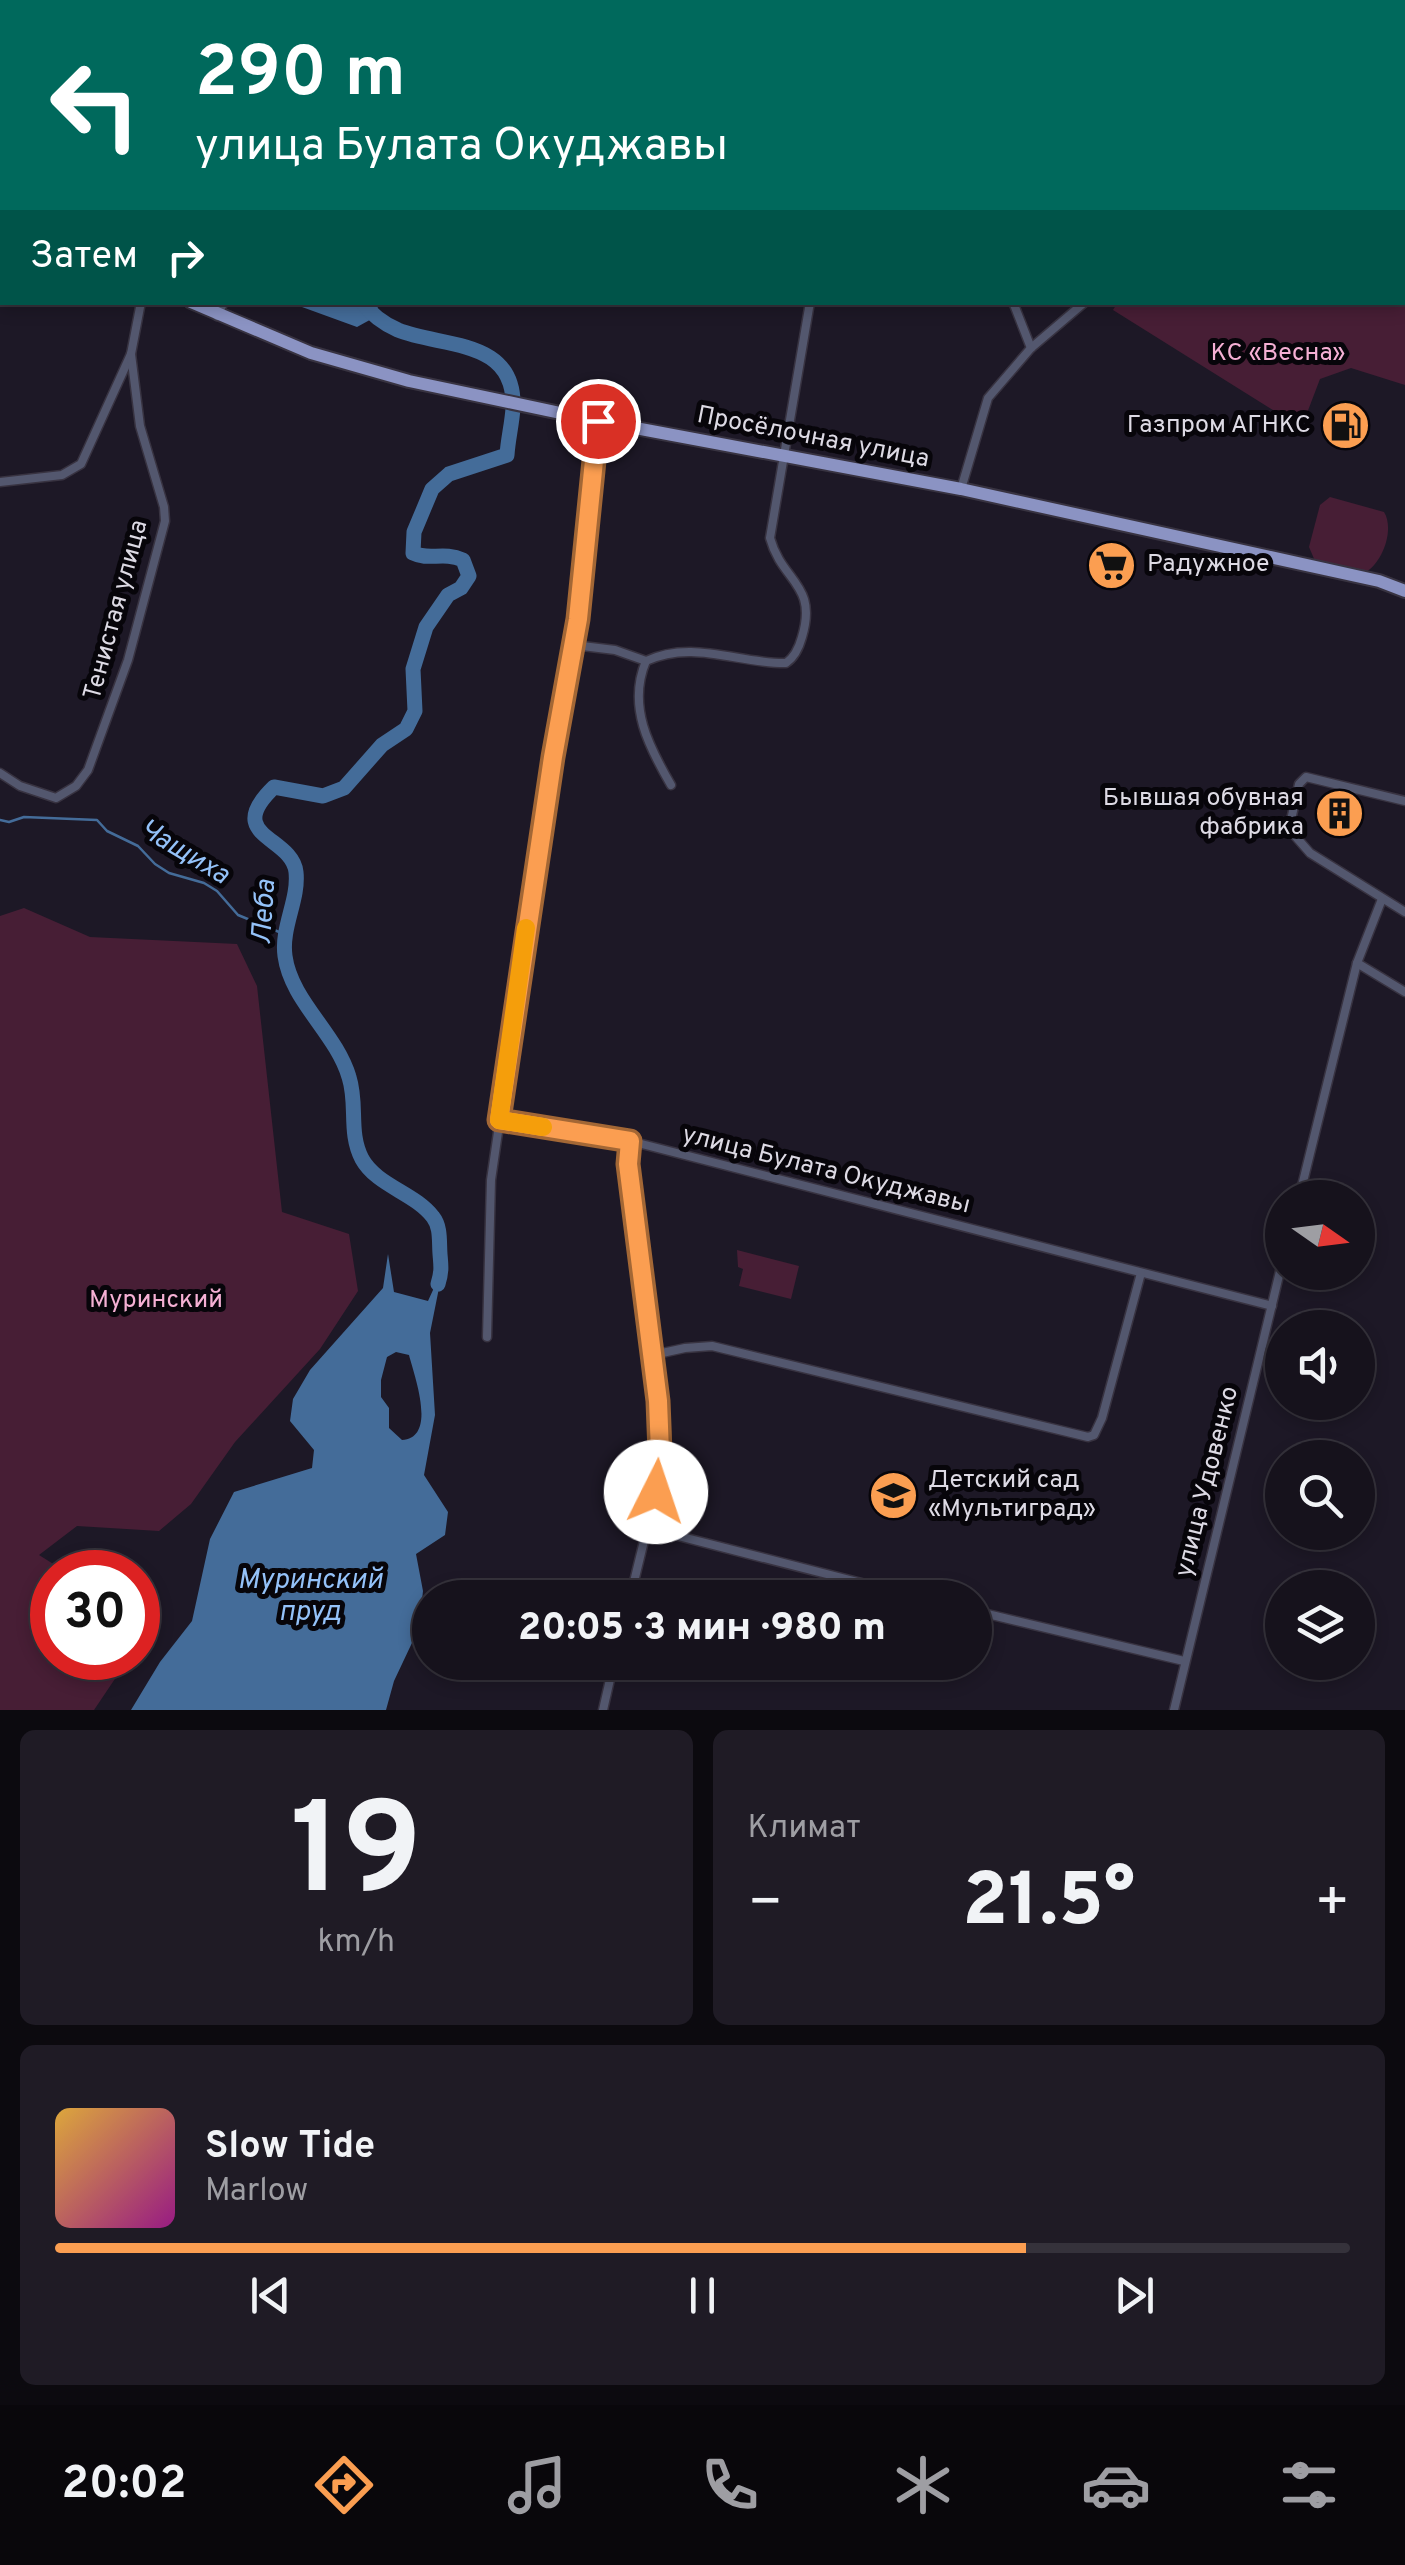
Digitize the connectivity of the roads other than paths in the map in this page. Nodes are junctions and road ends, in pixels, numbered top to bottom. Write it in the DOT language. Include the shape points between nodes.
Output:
graph roads {
  1 [pos="140,305"];
  2 [pos="196,305"];
  3 [pos="222,305"];
  4 [pos="809,305"];
  5 [pos="1013,305"];
  6 [pos="1081,305"];
  7 [pos="217,316"];
  8 [pos="1031,348"];
  9 [pos="132,354"];
  10 [pos="598,421"];
  11 [pos="782,454"];
  12 [pos="0,482"];
  13 [pos="961,488"];
  14 [pos="1405,591"];
  15 [pos="574,645"];
  16 [pos="646,661"];
  17 [pos="0,773"];
  18 [pos="670,785"];
  19 [pos="1405,801"];
  20 [pos="1382,899"];
  21 [pos="1405,912"];
  22 [pos="1357,963"];
  23 [pos="1405,992"];
  24 [pos="499,1120"];
  25 [pos="630,1141"];
  26 [pos="1303,1180"];
  27 [pos="1141,1273"];
  28 [pos="1276,1290"];
  29 [pos="1272,1306"];
  30 [pos="487,1337"];
  31 [pos="654,1355"];
  32 [pos="647,1528"];
  33 [pos="634,1580"];
  34 [pos="850,1580"];
  35 [pos="992,1615"];
  36 [pos="1184,1661"];
  37 [pos="610,1680"];
  38 [pos="602,1710"];
  39 [pos="1174,1710"];
  1 -- 9 [label="street"];
  2 -- 7 [label="main road, Просёлочная улица"];
  3 -- 7 [label="street"];
  4 -- 11 [label="street"];
  5 -- 8 [label="street"];
  6 -- 8 [label="street"];
  7 -- 10 [label="main road, Просёлочная улица" via="409,381"];
  8 -- 13 [label="street" via="988,398"];
  9 -- 12 [label="street" via="80,464 62,475"];
  9 -- 17 [label="street, Тенистая улица" via="140,426 164,507 162,539 128,660 96,752 76,786 52,798"];
  10 -- 11 [label="main road, Просёлочная улица"];
  10 -- 15 [label="street"];
  11 -- 13 [label="main road, Просёлочная улица"];
  11 -- 16 [label="street" via="770,538 806,598 808,618 794,658 779,664 704,651"];
  13 -- 14 [label="main road, Просёлочная улица"];
  15 -- 16 [label="street"];
  15 -- 24 [label="street"];
  16 -- 18 [label="street" via="638,714"];
  19 -- 20 [label="street" via="1306,777 1289,824 1310,853"];
  20 -- 21 [label="street"];
  20 -- 22 [label="street"];
  22 -- 23 [label="street"];
  22 -- 26 [label="street"];
  24 -- 25 [label="street, улица Булата Окуджавы"];
  24 -- 30 [label="street"];
  25 -- 27 [label="street, улица Булата Окуджавы"];
  25 -- 31 [label="street"];
  27 -- 29 [label="street, улица Булата Окуджавы"];
  27 -- 31 [label="street" via="1102,1418 1088,1437 712,1346"];
  28 -- 29 [label="street, улица Удовенко"];
  29 -- 36 [label="street, улица Удовенко"];
  31 -- 32 [label="street" via="659,1471"];
  32 -- 33 [label="street"];
  32 -- 34 [label="street"];
  35 -- 36 [label="street"];
  36 -- 39 [label="street, улица Удовенко"];
  37 -- 38 [label="street"];
}
